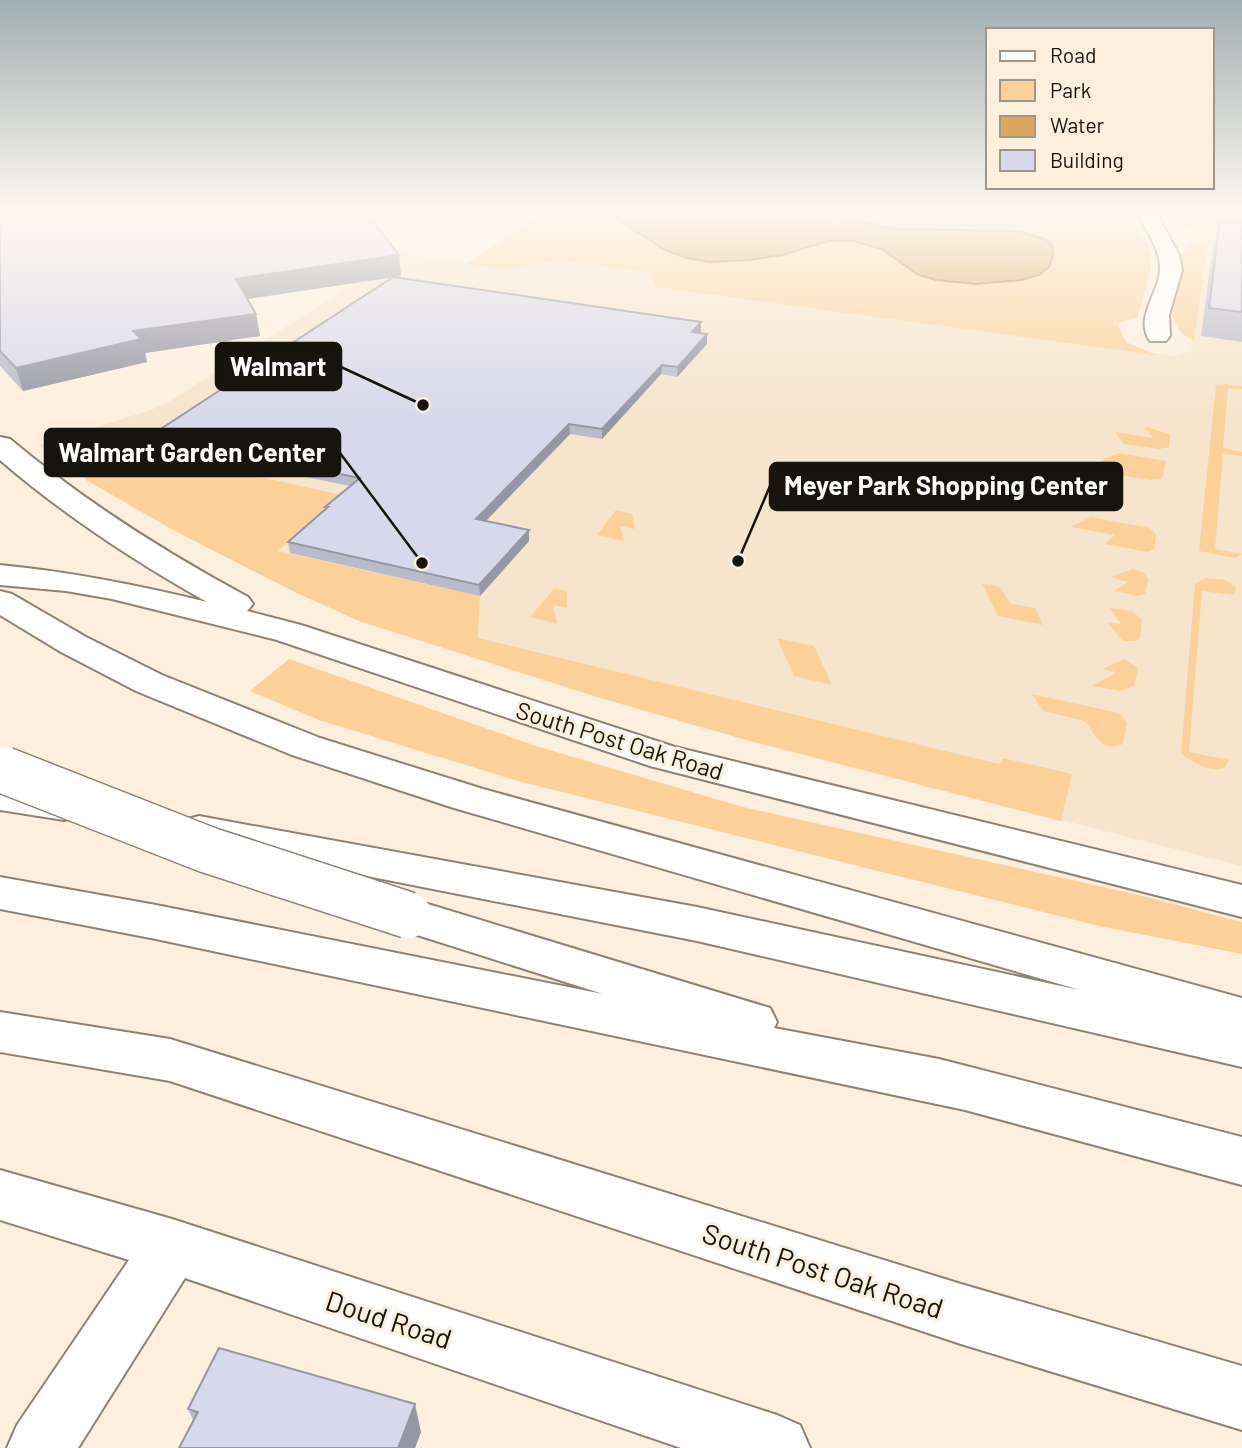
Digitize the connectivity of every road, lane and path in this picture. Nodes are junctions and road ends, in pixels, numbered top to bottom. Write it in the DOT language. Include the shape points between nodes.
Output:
graph roads {
  1 [pos="1167,282"];
  2 [pos="1158,336"];
  3 [pos="0,445"];
  4 [pos="0,575"];
  5 [pos="0,601"];
  6 [pos="289,632"];
  7 [pos="0,768"];
  8 [pos="0,796"];
  9 [pos="0,893"];
  10 [pos="1242,901"];
  11 [pos="1242,1018"];
  12 [pos="0,1032"];
  13 [pos="1242,1046"];
  14 [pos="964,1088"];
  15 [pos="1242,1161"];
  16 [pos="0,1195"];
  17 [pos="172,1246"];
  18 [pos="1242,1398"];
  19 [pos="40,1448"];
  20 [pos="777,1448"];
  1 -- 2 [label="main road" via="1157,315"];
  3 -- 6 [label="main road" via="92,517 190,579"];
  4 -- 6 [label="main road, South Post Oak Road" via="112,589"];
  5 -- 11 [label="main road" via="82,650 193,705 343,761"];
  6 -- 10 [label="main road, South Post Oak Road" via="664,757"];
  7 -- 14 [label="main road, bridge" via="208,850"];
  8 -- 13 [label="main road" via="697,924"];
  9 -- 14 [label="main road"];
  12 -- 18 [label="main road, South Post Oak Road" via="170,1059 961,1314"];
  14 -- 15 [label="main road"];
  16 -- 17 [label="main road, Doud Road"];
  17 -- 19 [label="main road"];
  17 -- 20 [label="main road, Doud Road"];
}
